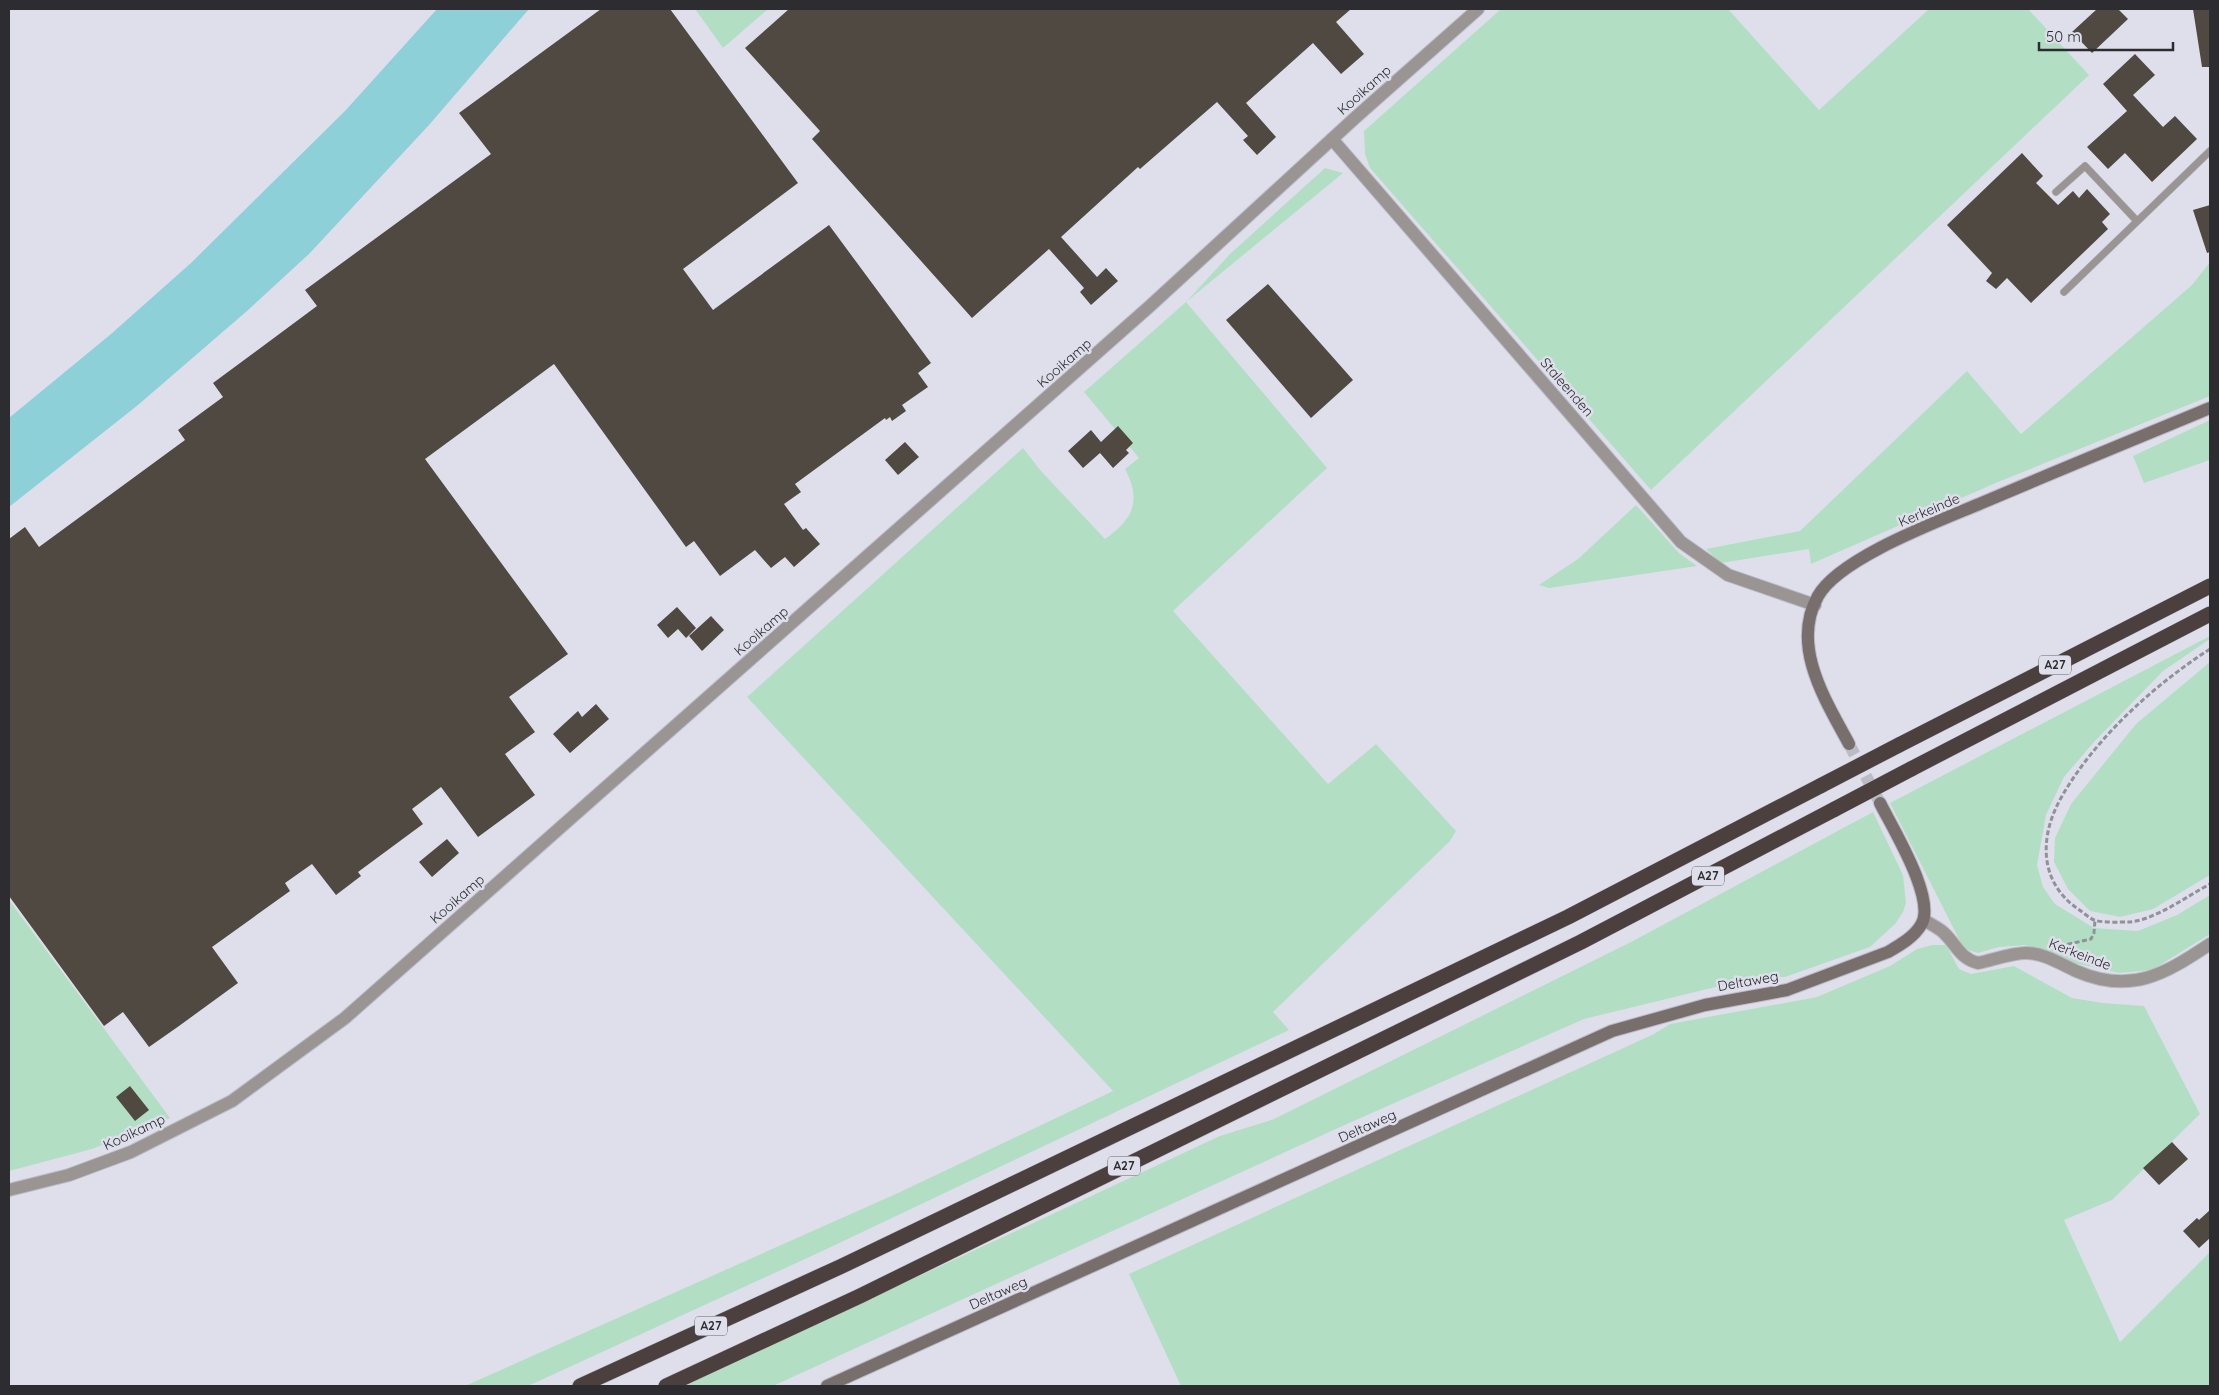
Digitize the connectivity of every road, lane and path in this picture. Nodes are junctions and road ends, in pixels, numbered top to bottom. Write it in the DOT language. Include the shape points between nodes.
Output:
graph roads {
  1 [pos="1478,9"];
  2 [pos="1332,139"];
  3 [pos="2210,151"];
  4 [pos="2056,192"];
  5 [pos="2137,221"];
  6 [pos="2064,292"];
  7 [pos="2210,408"];
  8 [pos="2210,586"];
  9 [pos="1815,605"];
  10 [pos="2210,614"];
  11 [pos="2210,649"];
  12 [pos="1849,744"];
  13 [pos="1880,803"];
  14 [pos="2210,884"];
  15 [pos="1924,920"];
  16 [pos="2095,920"];
  17 [pos="2210,944"];
  18 [pos="2055,947"];
  19 [pos="9,1190"];
  20 [pos="580,1386"];
  21 [pos="666,1386"];
  22 [pos="827,1386"];
  1 -- 2 [label="street, Kooikamp"];
  2 -- 9 [label="street, Staleenden" via="1681,542 1728,575"];
  2 -- 19 [label="street, Kooikamp" via="1150,306 345,1018 232,1101 131,1152 69,1175"];
  3 -- 5 [label="lane"];
  4 -- 5 [label="lane" via="2085,166"];
  5 -- 6 [label="lane"];
  7 -- 9 [label="street, Kerkeinde" via="1883,546 1840,572 1818,595"];
  8 -- 20 [label="highway, A27, bridge" via="1559,921 851,1262"];
  9 -- 12 [label="street, Kerkeinde" via="1808,625 1811,663 1819,688"];
  10 -- 21 [label="highway, A27, bridge" via="1581,942 860,1296"];
  11 -- 16 [label="path" via="2178,669 2108,734 2060,798 2046,844 2047,864 2053,883 2069,903"];
  13 -- 15 [label="street" via="1922,888"];
  14 -- 16 [label="path" via="2148,918 2129,922"];
  15 -- 17 [label="street, Kerkeinde" via="1944,934 1962,956 1971,961 1978,963 2026,953 2040,954 2087,976 2112,982 2147,980"];
  15 -- 22 [label="street, Deltaweg" via="1917,931 1888,952 1787,990 1705,1004 1612,1031"];
  16 -- 18 [label="path" via="2091,939"];
}
